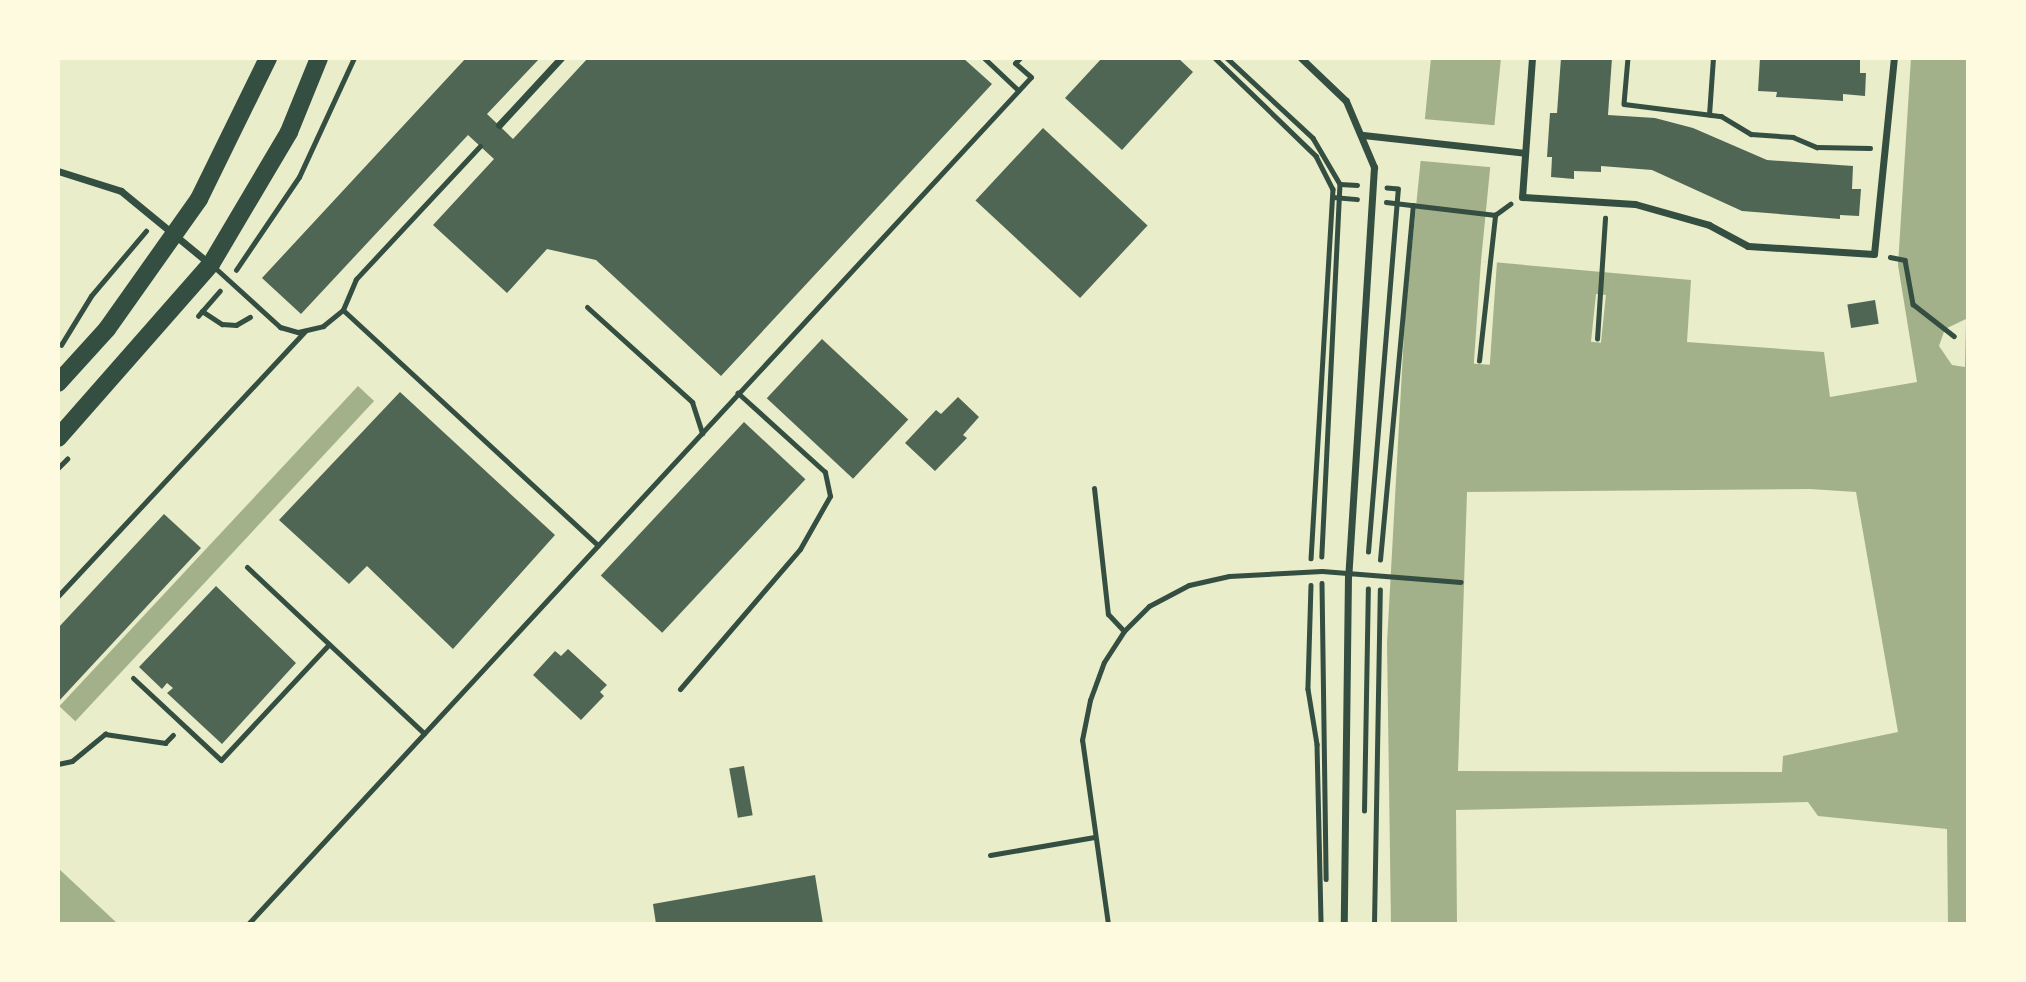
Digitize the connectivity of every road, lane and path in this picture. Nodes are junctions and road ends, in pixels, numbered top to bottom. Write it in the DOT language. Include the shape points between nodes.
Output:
graph roads {
  1 [pos="268,58"];
  2 [pos="319,58"];
  3 [pos="561,58"];
  4 [pos="984,58"];
  5 [pos="1020,58"];
  6 [pos="1215,58"];
  7 [pos="1227,58"];
  8 [pos="1301,58"];
  9 [pos="1532,58"];
  10 [pos="1628,58"];
  11 [pos="1713,58"];
  12 [pos="1894,58"];
  13 [pos="1018,90"];
  14 [pos="1709,115"];
  15 [pos="499,125"];
  16 [pos="1363,135"];
  17 [pos="480,146"];
  18 [pos="1884,148"];
  19 [pos="1525,153"];
  20 [pos="58,171"];
  21 [pos="1340,184"];
  22 [pos="1374,186"];
  23 [pos="1606,202"];
  24 [pos="1397,204"];
  25 [pos="175,234"];
  26 [pos="1898,259"];
  27 [pos="211,264"];
  28 [pos="186,296"];
  29 [pos="587,307"];
  30 [pos="258,309"];
  31 [pos="343,310"];
  32 [pos="305,331"];
  33 [pos="1954,336"];
  34 [pos="1597,339"];
  35 [pos="1479,361"];
  36 [pos="58,383"];
  37 [pos="738,393"];
  38 [pos="702,433"];
  39 [pos="58,438"];
  40 [pos="1094,488"];
  41 [pos="598,545"];
  42 [pos="247,567"];
  43 [pos="1311,571"];
  44 [pos="1322,571"];
  45 [pos="1348,575"];
  46 [pos="1368,578"];
  47 [pos="1461,582"];
  48 [pos="58,596"];
  49 [pos="1124,631"];
  50 [pos="329,644"];
  51 [pos="133,678"];
  52 [pos="680,689"];
  53 [pos="183,724"];
  54 [pos="424,733"];
  55 [pos="58,764"];
  56 [pos="1364,813"];
  57 [pos="1094,837"];
  58 [pos="989,855"];
  59 [pos="247,924"];
  60 [pos="1108,924"];
  61 [pos="1324,924"];
  62 [pos="1344,924"];
  1 -- 25 [label="main road" via="228,145"];
  2 -- 27 [label="main road" via="289,132"];
  3 -- 15 [label="street"];
  4 -- 13 [label="lane"];
  5 -- 13 [label="lane" via="1016,63 1031,77"];
  6 -- 43 [label="path" via="1316,156 1333,189"];
  7 -- 21 [label="path" via="1312,138"];
  8 -- 16 [label="street" via="1346,102"];
  9 -- 19 [label="street"];
  10 -- 14 [label="path" via="1624,104"];
  11 -- 14 [label="path"];
  12 -- 18 [label="street"];
  13 -- 37 [label="lane"];
  14 -- 18 [label="path" via="1721,116 1751,134 1793,136 1817,148"];
  16 -- 19 [label="street"];
  16 -- 22 [label="street" via="1374,167"];
  17 -- 31 [label="lane" via="356,279"];
  18 -- 23 [label="street" via="1874,254 1748,246 1709,225 1635,204"];
  19 -- 23 [label="street" via="1521,197"];
  20 -- 25 [label="street" via="121,191"];
  21 -- 22 [label="path"];
  21 -- 44 [label="path"];
  22 -- 24 [label="path" via="1398,189"];
  22 -- 45 [label="street"];
  23 -- 34 [label="path"];
  24 -- 35 [label="path" via="1495,215"];
  24 -- 46 [label="path"];
  25 -- 27 [label="street"];
  25 -- 36 [label="main road" via="107,330"];
  26 -- 33 [label="path" via="1905,260 1913,304"];
  27 -- 28 [label="main road"];
  27 -- 30 [label="lane"];
  28 -- 30 [label="path" via="222,324 236,325"];
  28 -- 39 [label="main road"];
  29 -- 38 [label="lane" via="692,402"];
  30 -- 32 [label="lane" via="280,327"];
  31 -- 32 [label="lane" via="323,326"];
  31 -- 41 [label="lane"];
  32 -- 48 [label="lane"];
  37 -- 38 [label="lane"];
  37 -- 52 [label="lane" via="825,472 830,496 800,549"];
  38 -- 41 [label="lane"];
  40 -- 49 [label="lane" via="1108,614"];
  41 -- 54 [label="lane"];
  42 -- 50 [label="lane"];
  43 -- 44 [label="lane"];
  43 -- 49 [label="lane" via="1228,576 1189,585 1149,606"];
  43 -- 61 [label="path" via="1308,689 1317,744"];
  44 -- 45 [label="lane"];
  44 -- 61 [label="path"];
  45 -- 46 [label="lane"];
  45 -- 62 [label="street"];
  46 -- 47 [label="lane"];
  46 -- 56 [label="path"];
  49 -- 57 [label="lane" via="1104,662 1090,700 1083,740"];
  50 -- 53 [label="lane" via="221,760"];
  50 -- 54 [label="lane"];
  51 -- 53 [label="lane"];
  53 -- 55 [label="path" via="165,743 105,734 72,761"];
  54 -- 59 [label="lane"];
  57 -- 58 [label="lane"];
  57 -- 60 [label="lane"];
}
